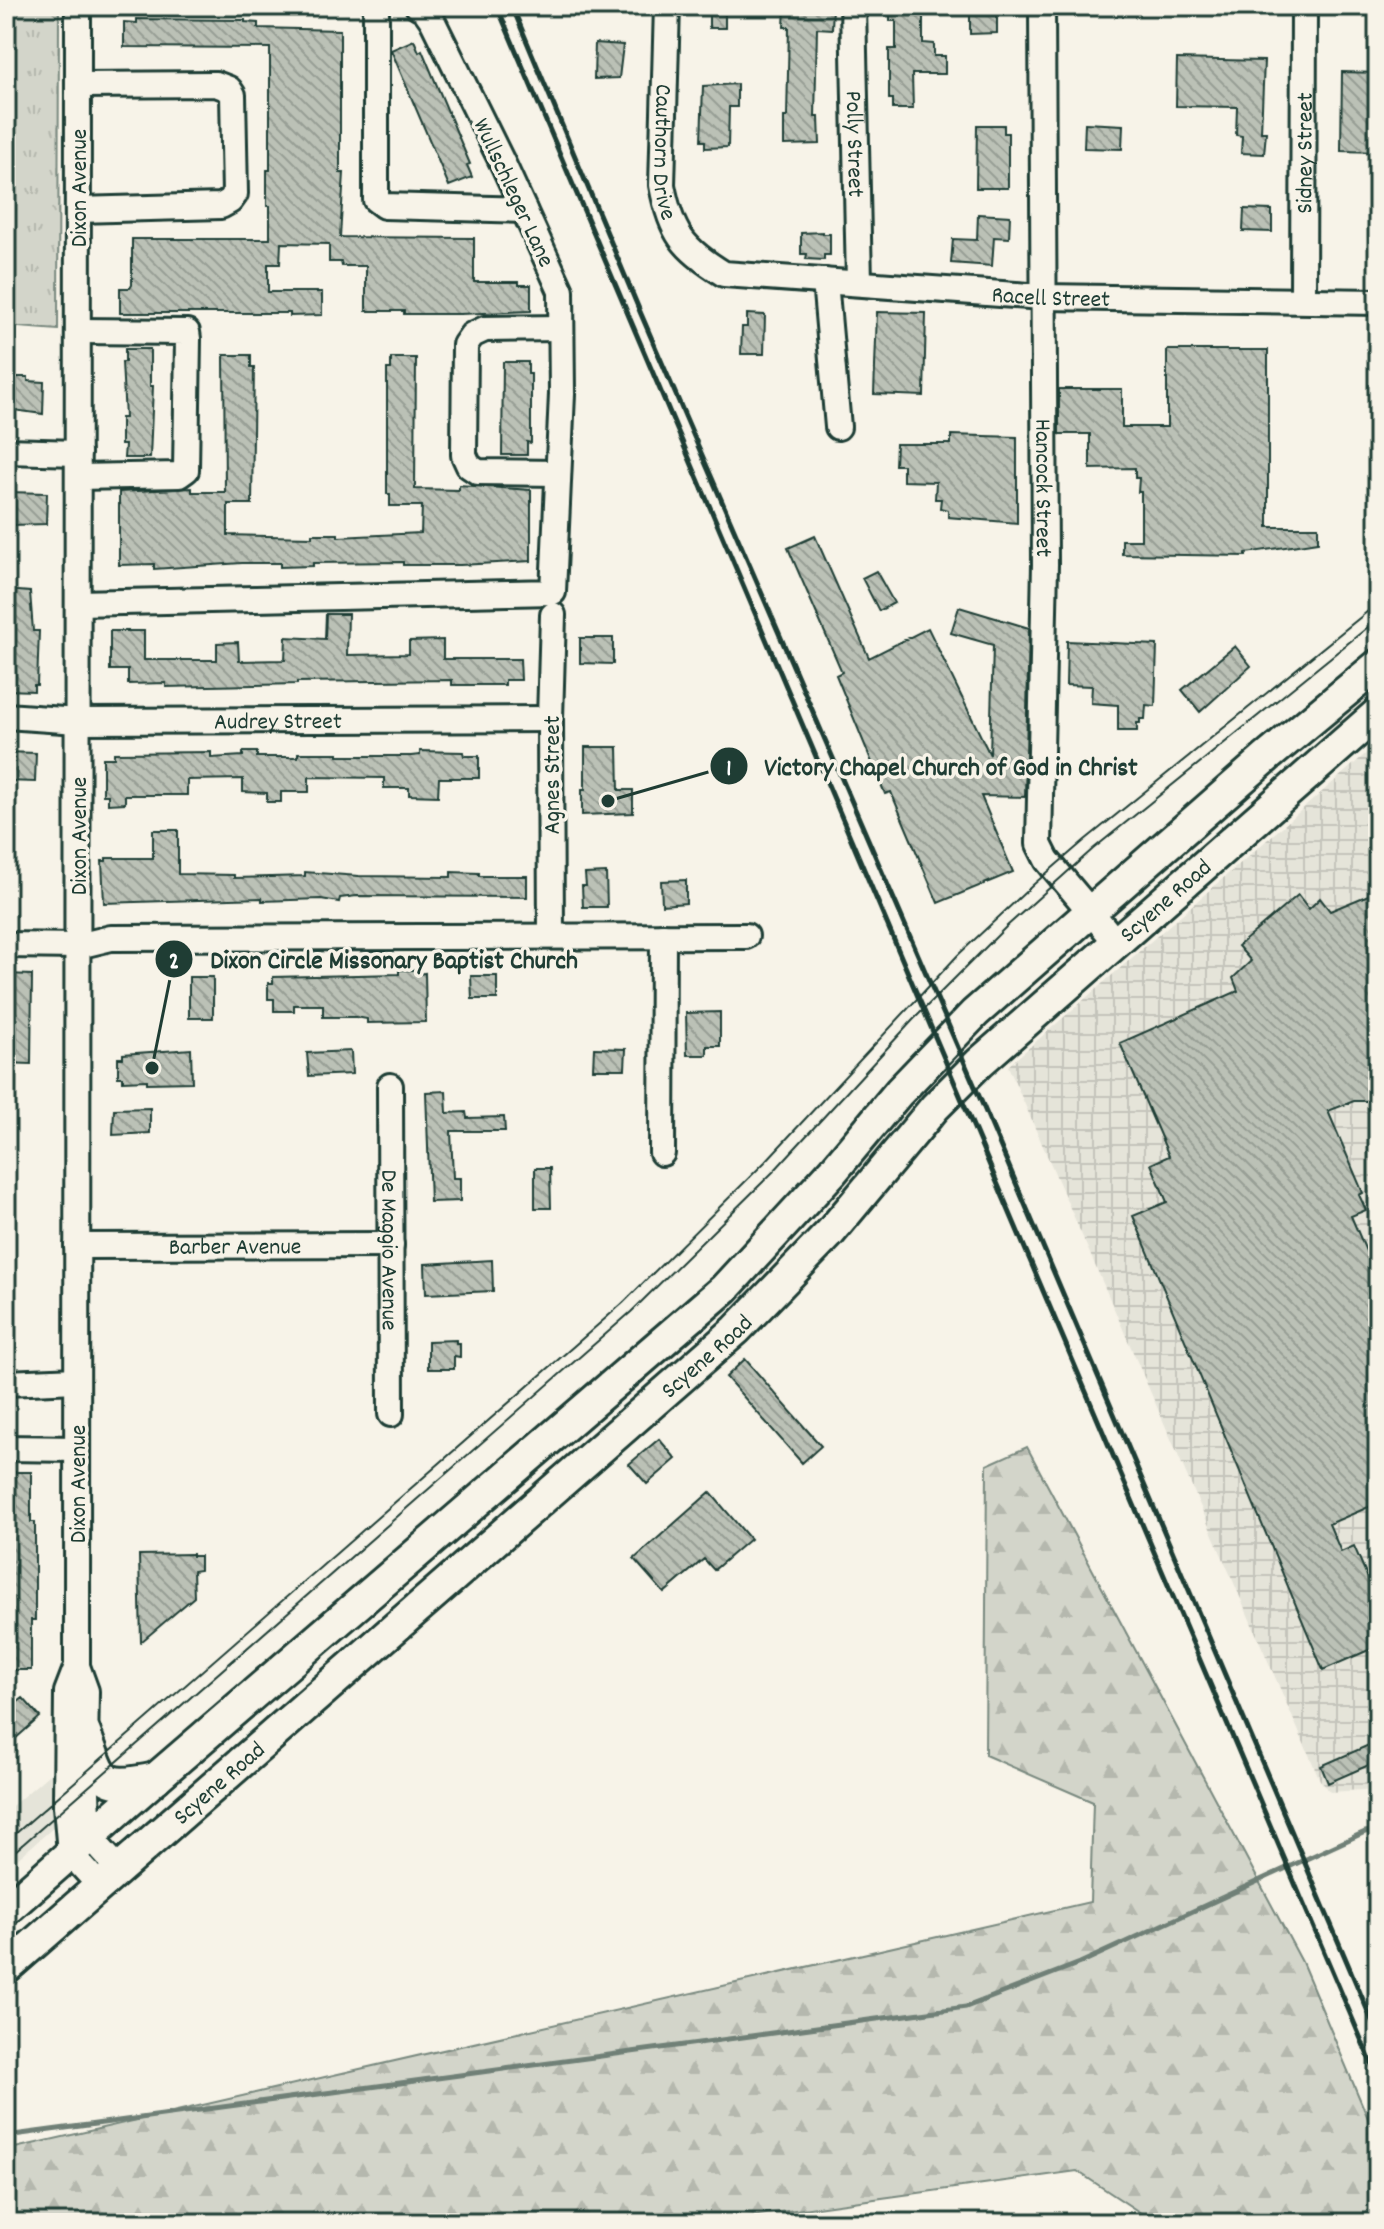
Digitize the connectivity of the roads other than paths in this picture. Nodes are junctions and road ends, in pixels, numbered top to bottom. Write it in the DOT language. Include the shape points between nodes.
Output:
graph roads {
  1 [pos="78,6"];
  2 [pos="376,6"];
  3 [pos="418,6"];
  4 [pos="667,6"];
  5 [pos="853,6"];
  6 [pos="1042,6"];
  7 [pos="1304,6"];
  8 [pos="78,85"];
  9 [pos="78,210"];
  10 [pos="524,210"];
  11 [pos="724,274"];
  12 [pos="825,281"];
  13 [pos="859,282"];
  14 [pos="1043,297"];
  15 [pos="1303,299"];
  16 [pos="1378,302"];
  17 [pos="561,328"];
  18 [pos="78,331"];
  19 [pos="562,394"];
  20 [pos="838,427"];
  21 [pos="6,451"];
  22 [pos="78,465"];
  23 [pos="558,473"];
  24 [pos="78,603"];
  25 [pos="553,604"];
  26 [pos="1378,665"];
  27 [pos="6,716"];
  28 [pos="1375,718"];
  29 [pos="550,719"];
  30 [pos="78,721"];
  31 [pos="1088,911"];
  32 [pos="551,935"];
  33 [pos="663,936"];
  34 [pos="746,936"];
  35 [pos="1116,942"];
  36 [pos="6,945"];
  37 [pos="78,946"];
  38 [pos="390,1086"];
  39 [pos="662,1153"];
  40 [pos="391,1245"];
  41 [pos="77,1246"];
  42 [pos="643,1357"];
  43 [pos="77,1380"];
  44 [pos="6,1383"];
  45 [pos="671,1387"];
  46 [pos="391,1414"];
  47 [pos="6,1448"];
  48 [pos="77,1449"];
  49 [pos="77,1666"];
  50 [pos="85,1733"];
  51 [pos="156,1778"];
  52 [pos="80,1844"];
  53 [pos="110,1877"];
  54 [pos="6,1910"];
  55 [pos="6,1968"];
  1 -- 8 [label="street, Dixon Avenue"];
  2 -- 10 [label="street" via="376,200 384,206"];
  3 -- 10 [label="street, Wullschleger Lane" via="432,20"];
  4 -- 11 [label="street, Cauthorn Drive" via="662,185 667,210 696,258"];
  5 -- 13 [label="street, Polly Street"];
  6 -- 14 [label="street, Hancock Street"];
  7 -- 15 [label="street, Sidney Street"];
  8 -- 9 [label="street, Dixon Avenue"];
  8 -- 9 [label="street" via="216,84 229,89 235,194 221,206"];
  9 -- 18 [label="street, Dixon Avenue"];
  10 -- 17 [label="street, Wullschleger Lane" via="561,291"];
  11 -- 12 [label="street, Racell Street"];
  12 -- 13 [label="street, Racell Street"];
  12 -- 20 [label="street"];
  13 -- 14 [label="street, Racell Street"];
  14 -- 15 [label="street, Racell Street"];
  14 -- 31 [label="street, Hancock Street" via="1039,844"];
  15 -- 16 [label="street, Racell Street"];
  17 -- 19 [label="street, Wullschleger Lane"];
  17 -- 23 [label="street" via="485,329 465,345 464,455 469,466 478,472"];
  18 -- 22 [label="street, Dixon Avenue"];
  18 -- 22 [label="street" via="187,332 188,339 186,470 179,475"];
  19 -- 23 [label="street, Agnes Street"];
  21 -- 22 [label="street"];
  22 -- 24 [label="street, Dixon Avenue"];
  23 -- 25 [label="street, Agnes Street"];
  24 -- 25 [label="street"];
  24 -- 30 [label="street, Dixon Avenue"];
  25 -- 29 [label="street, Agnes Street"];
  26 -- 31 [label="main road, Scyene Road"];
  27 -- 30 [label="street, Audrey Street"];
  28 -- 35 [label="main road, Scyene Road"];
  29 -- 30 [label="street, Audrey Street"];
  29 -- 32 [label="street, Agnes Street"];
  30 -- 37 [label="street, Dixon Avenue"];
  31 -- 35 [label="street, Hancock Street"];
  31 -- 42 [label="main road, Scyene Road" via="952,1035 725,1288"];
  32 -- 33 [label="street"];
  32 -- 37 [label="street" via="111,938"];
  33 -- 34 [label="street"];
  33 -- 39 [label="street"];
  35 -- 45 [label="main road, Scyene Road" via="945,1097 784,1283"];
  36 -- 37 [label="street"];
  37 -- 41 [label="street, Dixon Avenue"];
  38 -- 40 [label="street, De Maggio Avenue"];
  40 -- 41 [label="street, Barber Avenue"];
  40 -- 46 [label="street, De Maggio Avenue"];
  41 -- 43 [label="street, Dixon Avenue"];
  42 -- 45 [label="main road"];
  42 -- 51 [label="main road, Scyene Road"];
  43 -- 44 [label="street"];
  43 -- 48 [label="street, Dixon Avenue"];
  45 -- 53 [label="main road, Scyene Road"];
  47 -- 48 [label="street"];
  48 -- 49 [label="street, Dixon Avenue"];
  49 -- 50 [label="street, Dixon Avenue" via="86,1691"];
  49 -- 52 [label="street, Dixon Avenue" via="67,1692 66,1806"];
  50 -- 51 [label="main road" via="95,1765 108,1779 128,1783"];
  50 -- 52 [label="street, Dixon Avenue"];
  51 -- 52 [label="main road, Scyene Road"];
  52 -- 53 [label="street"];
  52 -- 54 [label="main road, Scyene Road"];
  53 -- 55 [label="main road, Scyene Road"];
}
